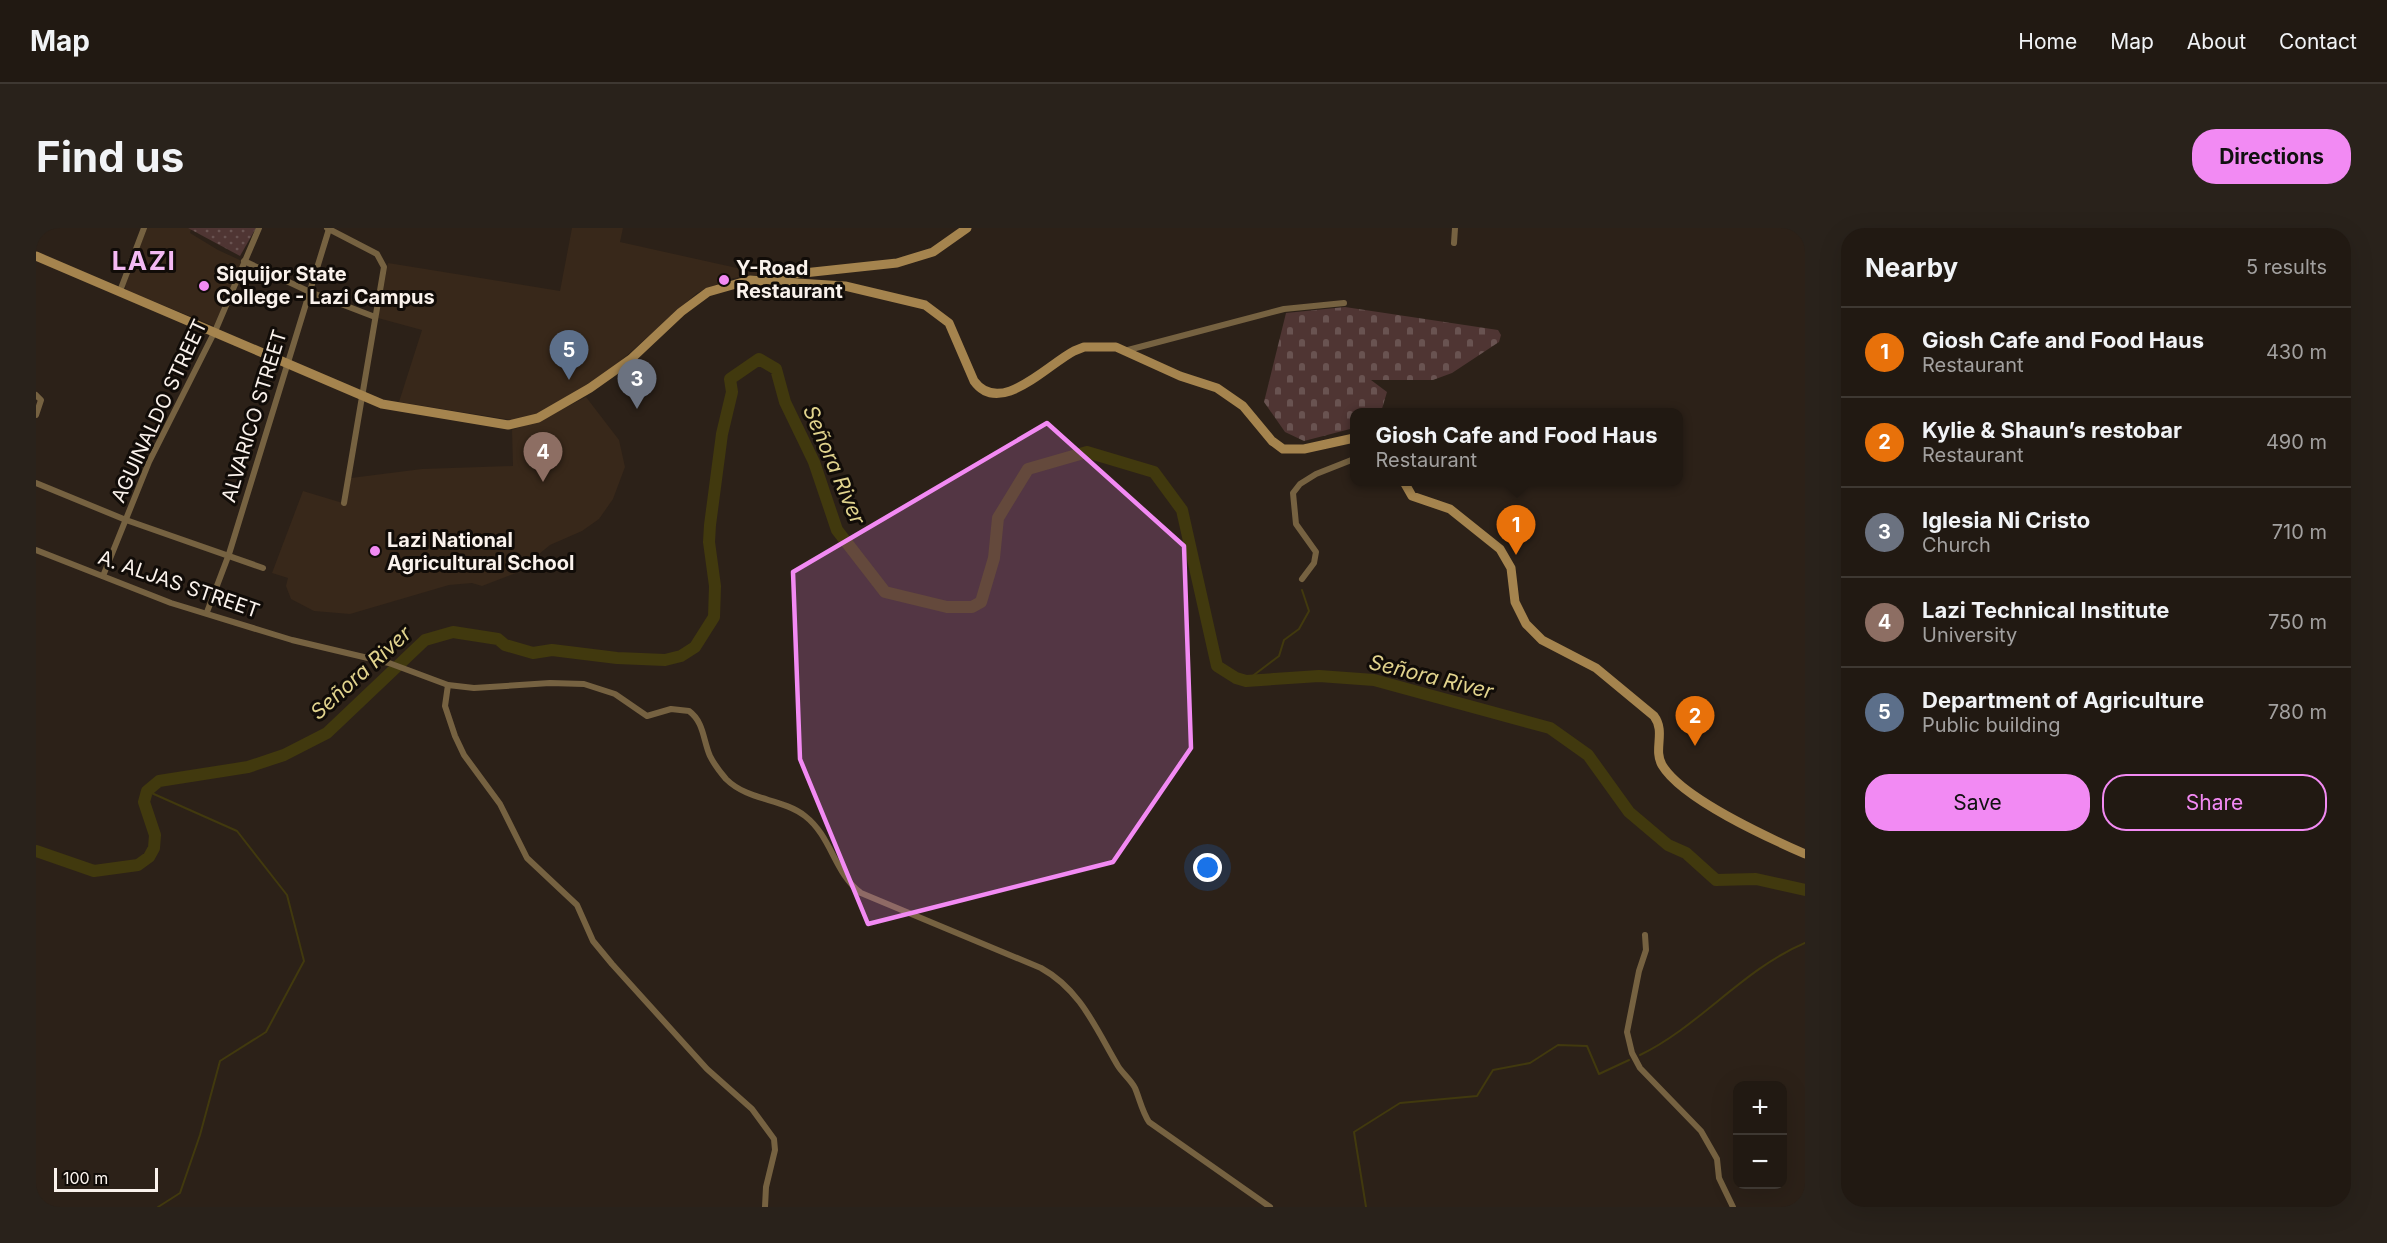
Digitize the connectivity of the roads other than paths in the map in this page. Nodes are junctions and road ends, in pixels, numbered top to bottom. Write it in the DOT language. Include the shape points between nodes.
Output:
graph roads {
  1 [pos="144,228"];
  2 [pos="259,228"];
  3 [pos="328,228"];
  4 [pos="967,228"];
  5 [pos="1455,228"];
  6 [pos="1454,243"];
  7 [pos="36,256"];
  8 [pos="244,261"];
  9 [pos="772,280"];
  10 [pos="120,291"];
  11 [pos="310,292"];
  12 [pos="1344,303"];
  13 [pos="375,317"];
  14 [pos="214,332"];
  15 [pos="1128,350"];
  16 [pos="287,364"];
  17 [pos="360,396"];
  18 [pos="38,397"];
  19 [pos="36,415"];
  20 [pos="1350,439"];
  21 [pos="1350,461"];
  22 [pos="36,483"];
  23 [pos="1406,486"];
  24 [pos="344,503"];
  25 [pos="126,520"];
  26 [pos="36,550"];
  27 [pos="229,554"];
  28 [pos="263,568"];
  29 [pos="103,576"];
  30 [pos="1302,579"];
  31 [pos="207,612"];
  32 [pos="448,685"];
  33 [pos="1805,854"];
  34 [pos="1645,935"];
  35 [pos="765,1207"];
  36 [pos="1270,1207"];
  37 [pos="1733,1207"];
  1 -- 10 [label="street"];
  2 -- 8 [label="street, AGUINALDO STREET"];
  3 -- 11 [label="street, ALVARICO STREET"];
  3 -- 13 [label="street" via="377,254 384,267"];
  4 -- 9 [label="main road" via="933,252 897,263 784,275"];
  5 -- 6 [label="street"];
  7 -- 10 [label="main road"];
  8 -- 11 [label="street"];
  8 -- 14 [label="street, AGUINALDO STREET"];
  9 -- 15 [label="main road" via="845,286 924,305 949,323 974,381 993,394 1017,389 1058,360 1084,348 1108,346"];
  9 -- 17 [label="main road" via="750,280 708,292 613,373 526,423 508,425 382,404"];
  10 -- 14 [label="main road"];
  11 -- 13 [label="street"];
  11 -- 16 [label="street, ALVARICO STREET"];
  12 -- 15 [label="street" via="1284,309"];
  13 -- 17 [label="street"];
  14 -- 16 [label="main road"];
  14 -- 25 [label="street, AGUINALDO STREET" via="149,462"];
  15 -- 20 [label="main road" via="1180,376 1217,388 1243,406 1283,449 1304,449"];
  16 -- 17 [label="main road"];
  16 -- 27 [label="street, ALVARICO STREET"];
  17 -- 24 [label="street"];
  18 -- 19 [label="street"];
  21 -- 30 [label="street" via="1300,484 1293,494 1296,524 1316,552 1314,563"];
  22 -- 25 [label="street"];
  23 -- 33 [label="main road" via="1412,496 1450,508 1500,549 1511,568 1518,610 1542,640 1596,668 1654,717 1660,726 1661,762 1673,778 1705,802"];
  25 -- 27 [label="street"];
  25 -- 29 [label="street, AGUINALDO STREET"];
  26 -- 29 [label="street, A. ALJAS STREET"];
  27 -- 28 [label="street"];
  27 -- 31 [label="street, ALVARICO STREET"];
  29 -- 31 [label="street, A. ALJAS STREET" via="171,603"];
  31 -- 32 [label="street, A. ALJAS STREET" via="313,645 388,663"];
  32 -- 35 [label="street" via="445,706 453,732 464,755 500,804 527,858 577,905 593,941 612,964 707,1070 752,1109 774,1139"];
  32 -- 36 [label="street, A. ALJAS STREET" via="474,688 584,684 615,694 647,716 671,709 689,711 700,723 711,759 728,780 807,818 825,836 846,880 861,893 1041,968 1061,981 1097,1024 1149,1122"];
  34 -- 37 [label="street" via="1646,950 1627,1032 1632,1053 1640,1068 1701,1131 1717,1159 1719,1178"];
}
